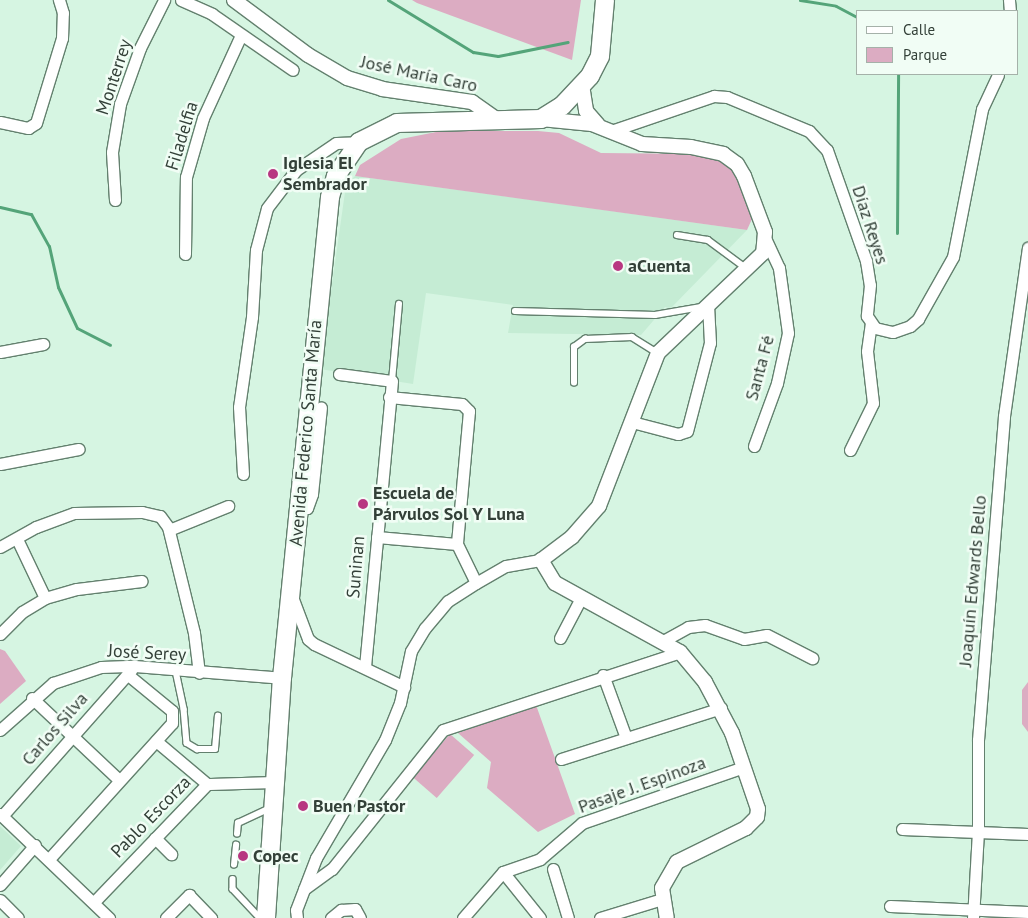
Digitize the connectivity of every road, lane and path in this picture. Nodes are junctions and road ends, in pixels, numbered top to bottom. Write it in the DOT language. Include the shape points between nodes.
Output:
graph roads {
  1 [pos="59,0"];
  2 [pos="164,0"];
  3 [pos="181,0"];
  4 [pos="234,0"];
  5 [pos="605,0"];
  6 [pos="241,35"];
  7 [pos="293,70"];
  8 [pos="998,75"];
  9 [pos="582,85"];
  10 [pos="496,119"];
  11 [pos="541,119"];
  12 [pos="0,122"];
  13 [pos="606,129"];
  14 [pos="359,142"];
  15 [pos="115,200"];
  16 [pos="677,234"];
  17 [pos="766,240"];
  18 [pos="1028,248"];
  19 [pos="185,254"];
  20 [pos="748,270"];
  21 [pos="399,304"];
  22 [pos="708,306"];
  23 [pos="515,311"];
  24 [pos="871,324"];
  25 [pos="43,344"];
  26 [pos="0,352"];
  27 [pos="658,352"];
  28 [pos="339,374"];
  29 [pos="392,381"];
  30 [pos="574,383"];
  31 [pos="390,397"];
  32 [pos="322,407"];
  33 [pos="632,422"];
  34 [pos="754,446"];
  35 [pos="79,449"];
  36 [pos="850,450"];
  37 [pos="0,464"];
  38 [pos="243,474"];
  39 [pos="228,506"];
  40 [pos="299,509"];
  41 [pos="169,530"];
  42 [pos="376,537"];
  43 [pos="17,538"];
  44 [pos="457,544"];
  45 [pos="0,547"];
  46 [pos="541,560"];
  47 [pos="142,581"];
  48 [pos="476,583"];
  49 [pos="292,594"];
  50 [pos="45,598"];
  51 [pos="581,598"];
  52 [pos="0,634"];
  53 [pos="560,638"];
  54 [pos="663,641"];
  55 [pos="680,652"];
  56 [pos="812,658"];
  57 [pos="365,668"];
  58 [pos="131,670"];
  59 [pos="176,670"];
  60 [pos="199,673"];
  61 [pos="603,675"];
  62 [pos="282,678"];
  63 [pos="404,687"];
  64 [pos="32,698"];
  65 [pos="721,708"];
  66 [pos="218,716"];
  67 [pos="0,730"];
  68 [pos="74,736"];
  69 [pos="626,738"];
  70 [pos="156,741"];
  71 [pos="561,758"];
  72 [pos="744,767"];
  73 [pos="119,780"];
  74 [pos="276,782"];
  75 [pos="207,784"];
  76 [pos="274,806"];
  77 [pos="1,815"];
  78 [pos="902,829"];
  79 [pos="978,832"];
  80 [pos="237,834"];
  81 [pos="1028,834"];
  82 [pos="155,838"];
  83 [pos="35,845"];
  84 [pos="236,845"];
  85 [pos="171,854"];
  86 [pos="49,859"];
  87 [pos="234,866"];
  88 [pos="553,869"];
  89 [pos="503,872"];
  90 [pos="233,879"];
  91 [pos="0,885"];
  92 [pos="304,889"];
  93 [pos="662,898"];
  94 [pos="0,900"];
  95 [pos="94,902"];
  96 [pos="890,906"];
  97 [pos="1028,912"];
  98 [pos="973,914"];
  99 [pos="18,918"];
  100 [pos="109,918"];
  101 [pos="166,918"];
  102 [pos="212,918"];
  103 [pos="260,918"];
  104 [pos="266,918"];
  105 [pos="297,918"];
  106 [pos="331,918"];
  107 [pos="360,918"];
  108 [pos="463,918"];
  109 [pos="540,918"];
  110 [pos="568,918"];
  111 [pos="600,918"];
  112 [pos="667,918"];
  1 -- 12 [label="street" via="63,13 62,38 36,123 32,127"];
  2 -- 15 [label="street, Monterrey" via="140,48 120,104 112,152"];
  3 -- 6 [label="street" via="212,14"];
  4 -- 10 [label="street, José María Caro" via="308,55 347,78 382,89 472,102"];
  5 -- 9 [label="main road" via="602,47 596,65"];
  6 -- 7 [label="street"];
  6 -- 19 [label="street, Filadelfia" via="203,118 186,177"];
  8 -- 24 [label="street" via="982,109 959,237 946,274 918,319 910,326 885,332"];
  9 -- 11 [label="main road" via="562,106"];
  9 -- 13 [label="street" via="589,119"];
  10 -- 11 [label="main road, Avenida Federico Santa María"];
  10 -- 14 [label="main road, Avenida Federico Santa María" via="397,123"];
  11 -- 13 [label="street" via="565,119"];
  13 -- 17 [label="street" via="642,144 703,148 730,158 752,194"];
  13 -- 24 [label="street, Díaz Reyes" via="714,96 727,97 809,131 827,150 866,261 870,285 867,316"];
  14 -- 38 [label="street" via="336,143 296,170 267,208 256,250 252,317 239,407"];
  14 -- 40 [label="main road, Avenida Federico Santa María" via="336,176 330,197"];
  16 -- 20 [label="lane" via="708,240"];
  17 -- 20 [label="street" via="763,253"];
  17 -- 34 [label="street, Santa Fé" via="779,268 788,333 777,383"];
  18 -- 79 [label="street, Joaquín Edwards Bello" via="1004,416 978,740"];
  20 -- 22 [label="street"];
  21 -- 29 [label="lane"];
  22 -- 23 [label="lane" via="655,315"];
  22 -- 27 [label="street"];
  22 -- 33 [label="street" via="710,343 687,431 678,434"];
  24 -- 36 [label="street, Díaz Reyes" via="867,351 873,403"];
  25 -- 26 [label="street"];
  27 -- 30 [label="lane" via="632,337 585,339 574,347"];
  27 -- 33 [label="street"];
  28 -- 29 [label="street"];
  29 -- 31 [label="street, Suninan"];
  31 -- 42 [label="street, Suninan"];
  31 -- 44 [label="street" via="462,404 469,411"];
  32 -- 40 [label="street" via="312,494 307,508"];
  33 -- 46 [label="street" via="599,506 572,537"];
  35 -- 37 [label="street"];
  39 -- 41 [label="street"];
  40 -- 49 [label="main road, Avenida Federico Santa María"];
  41 -- 43 [label="street" via="160,516 142,512 74,513"];
  41 -- 60 [label="street" via="194,633"];
  42 -- 44 [label="street"];
  42 -- 57 [label="street, Suninan"];
  43 -- 45 [label="street"];
  43 -- 50 [label="street"];
  44 -- 48 [label="street"];
  46 -- 48 [label="street" via="506,566"];
  46 -- 51 [label="street" via="555,583"];
  47 -- 50 [label="street" via="77,589"];
  48 -- 63 [label="street" via="448,601 425,628 412,651"];
  49 -- 57 [label="street" via="308,639 333,655"];
  49 -- 62 [label="main road, Avenida Federico Santa María"];
  50 -- 52 [label="street" via="22,612"];
  51 -- 53 [label="street"];
  51 -- 54 [label="street"];
  54 -- 55 [label="street"];
  54 -- 56 [label="street" via="688,627 705,625 744,639 767,635"];
  55 -- 61 [label="street"];
  55 -- 65 [label="street"];
  57 -- 63 [label="street"];
  58 -- 59 [label="street, José Serey"];
  58 -- 64 [label="street, José Serey" via="101,667 67,676"];
  58 -- 68 [label="street, Carlos Silva"];
  58 -- 70 [label="street" via="172,711 172,723"];
  59 -- 60 [label="street, José Serey"];
  59 -- 66 [label="lane" via="187,743 197,749 215,749"];
  60 -- 62 [label="street, José Serey"];
  61 -- 69 [label="street"];
  61 -- 92 [label="street" via="443,730 332,869"];
  62 -- 74 [label="main road, Avenida Federico Santa María"];
  63 -- 92 [label="street" via="385,740 316,858"];
  64 -- 67 [label="street, José Serey"];
  64 -- 68 [label="street"];
  65 -- 69 [label="street"];
  65 -- 72 [label="street"];
  68 -- 73 [label="street"];
  68 -- 77 [label="street, Carlos Silva"];
  69 -- 71 [label="street"];
  70 -- 73 [label="street"];
  70 -- 75 [label="street"];
  72 -- 89 [label="street, Pasaje J. Espinoza" via="582,823 540,859"];
  72 -- 93 [label="street" via="758,809 757,816 746,828 682,857 664,880"];
  73 -- 86 [label="street"];
  74 -- 75 [label="street, Pablo Escorza"];
  74 -- 76 [label="main road, Avenida Federico Santa María"];
  75 -- 82 [label="street, Pablo Escorza"];
  76 -- 80 [label="lane" via="238,823"];
  76 -- 104 [label="main road, Avenida Federico Santa María"];
  77 -- 83 [label="street"];
  78 -- 79 [label="street"];
  79 -- 81 [label="street"];
  79 -- 98 [label="street, Joaquín Edwards Bello"];
  82 -- 85 [label="street"];
  82 -- 95 [label="street, Pablo Escorza"];
  83 -- 86 [label="street"];
  83 -- 91 [label="street"];
  84 -- 87 [label="lane"];
  86 -- 95 [label="street"];
  88 -- 110 [label="street"];
  89 -- 108 [label="street"];
  89 -- 109 [label="street"];
  90 -- 103 [label="lane" via="233,889"];
  92 -- 105 [label="street" via="296,910"];
  93 -- 111 [label="street"];
  93 -- 112 [label="street"];
  94 -- 99 [label="street"];
  95 -- 100 [label="street"];
  96 -- 98 [label="street"];
  97 -- 98 [label="street"];
  101 -- 102 [label="street" via="189,895"];
  106 -- 107 [label="street" via="341,910 355,909"];
}
